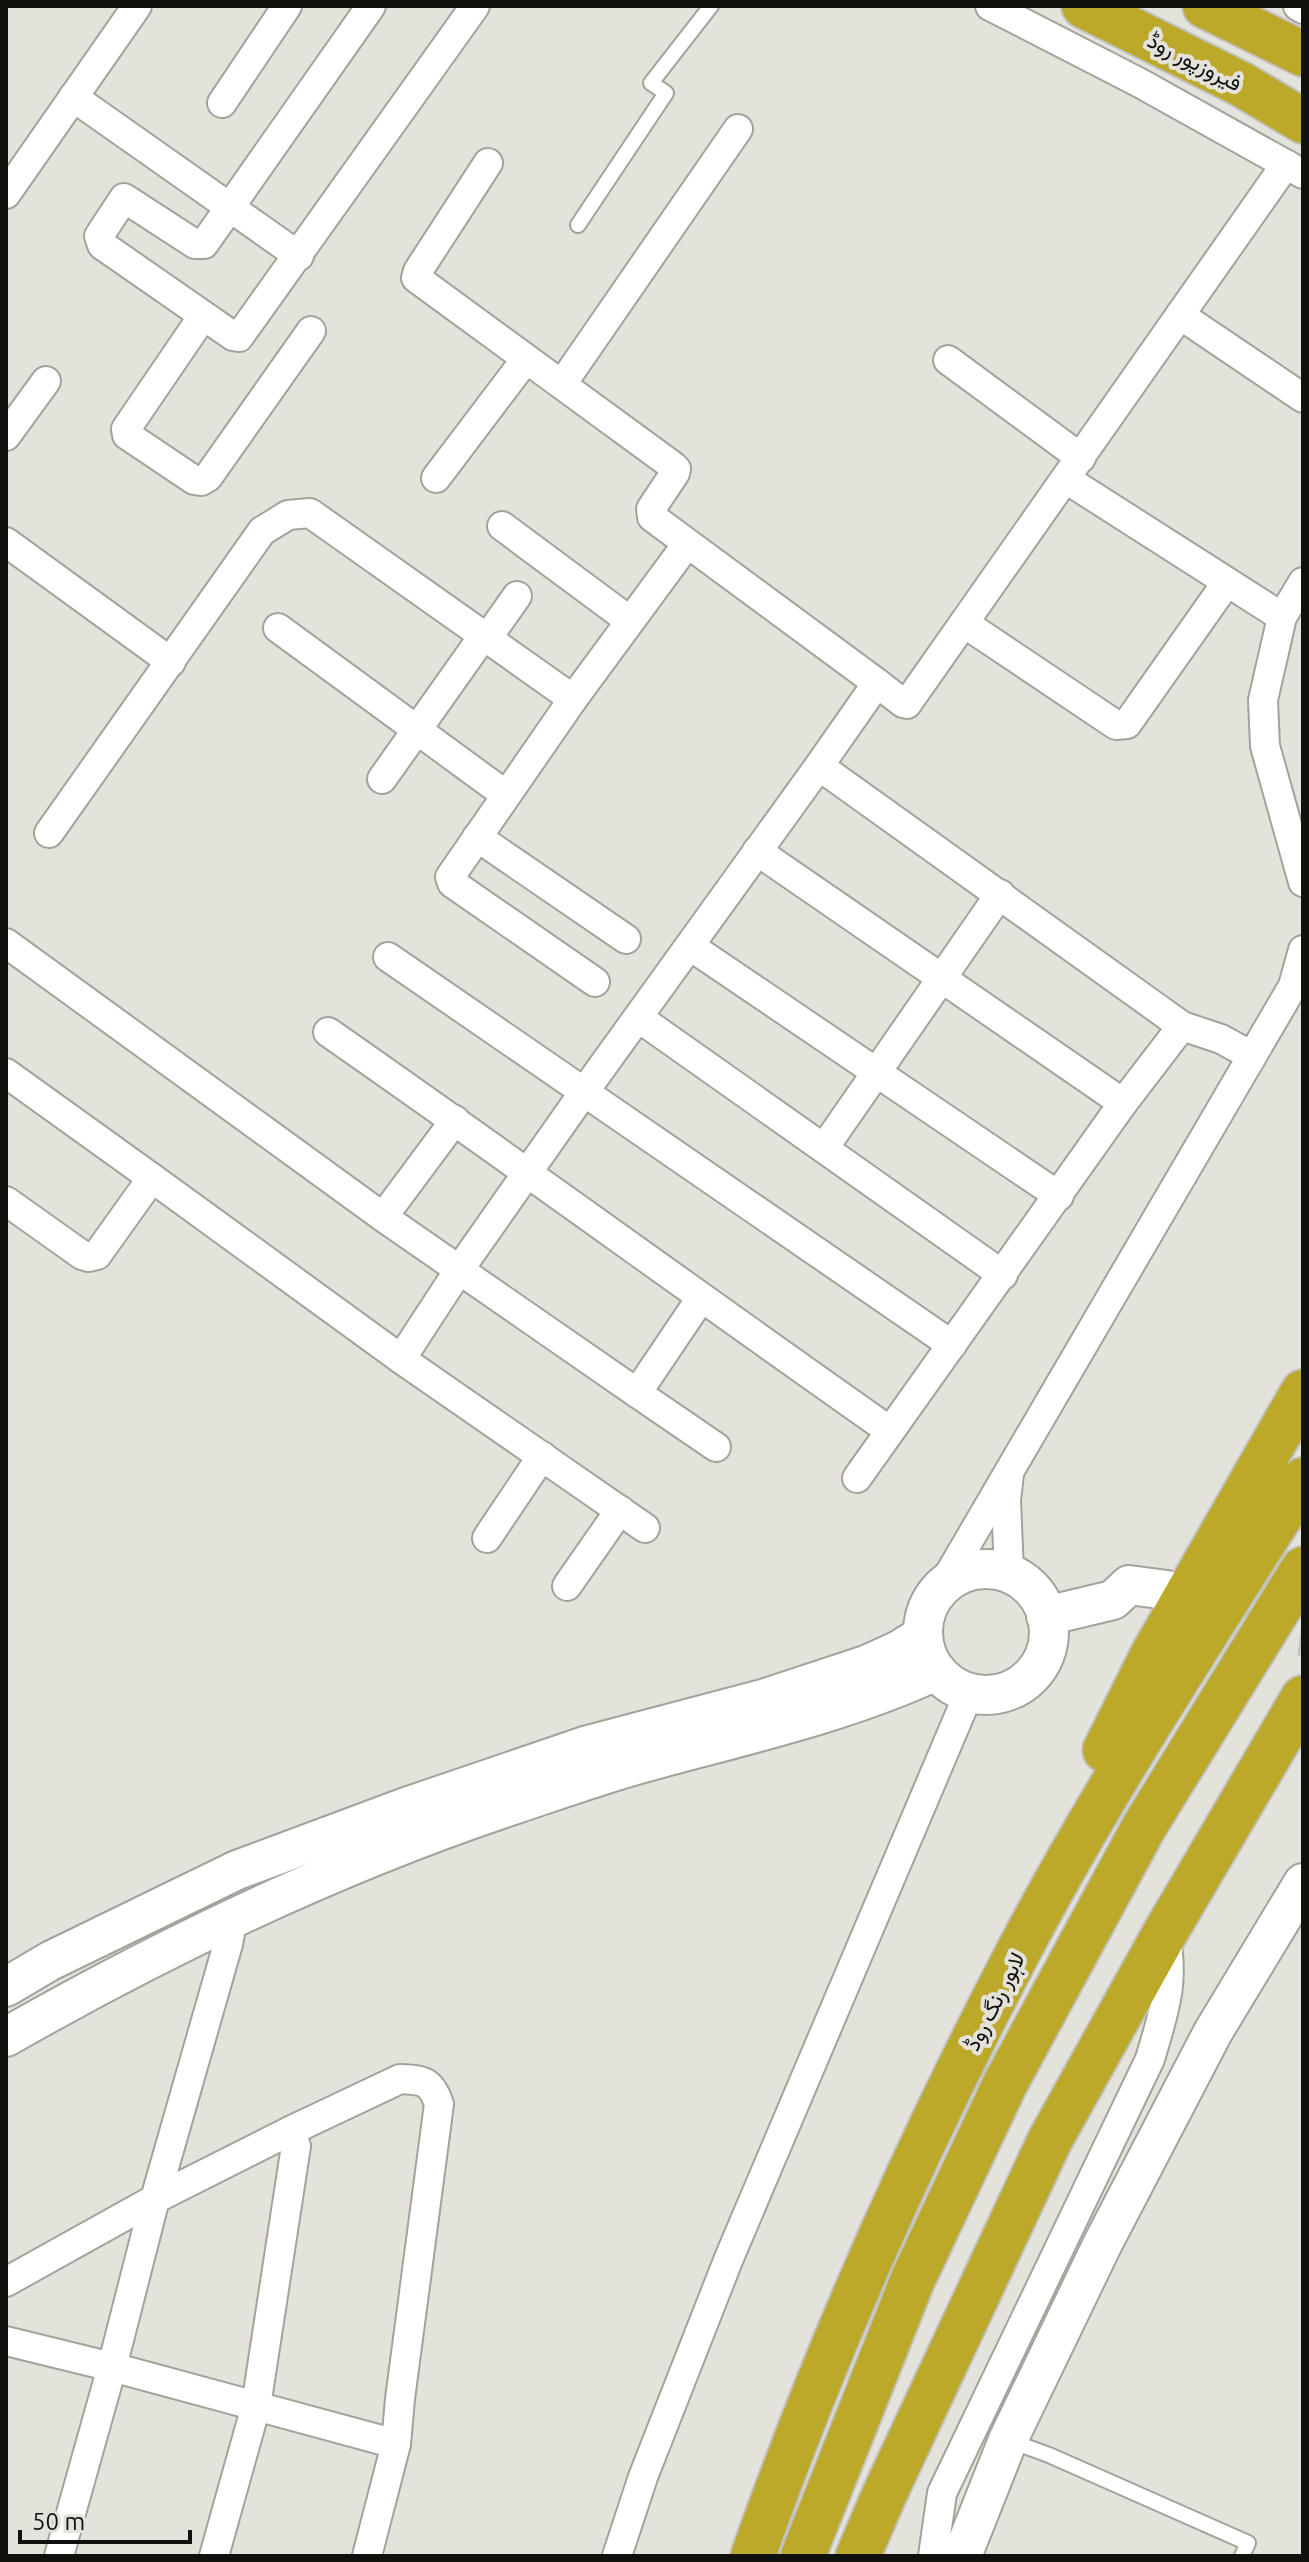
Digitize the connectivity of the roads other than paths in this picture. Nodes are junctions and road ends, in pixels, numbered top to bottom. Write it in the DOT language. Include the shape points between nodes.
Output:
graph roads {
  1 [pos="137,6"];
  2 [pos="287,6"];
  3 [pos="371,6"];
  4 [pos="475,6"];
  5 [pos="711,6"];
  6 [pos="990,6"];
  7 [pos="1084,6"];
  8 [pos="1205,6"];
  9 [pos="1303,54"];
  10 [pos="73,97"];
  11 [pos="222,103"];
  12 [pos="1303,121"];
  13 [pos="738,129"];
  14 [pos="488,163"];
  15 [pos="1294,169"];
  16 [pos="6,194"];
  17 [pos="230,208"];
  18 [pos="578,225"];
  19 [pos="299,256"];
  20 [pos="1180,315"];
  21 [pos="203,316"];
  22 [pos="311,331"];
  23 [pos="526,359"];
  24 [pos="948,360"];
  25 [pos="46,381"];
  26 [pos="562,384"];
  27 [pos="1303,398"];
  28 [pos="6,436"];
  29 [pos="1074,468"];
  30 [pos="436,478"];
  31 [pos="502,526"];
  32 [pos="6,542"];
  33 [pos="687,544"];
  34 [pos="1227,582"];
  35 [pos="1303,582"];
  36 [pos="517,596"];
  37 [pos="1282,617"];
  38 [pos="630,621"];
  39 [pos="964,623"];
  40 [pos="278,628"];
  41 [pos="486,636"];
  42 [pos="171,662"];
  43 [pos="877,683"];
  44 [pos="573,699"];
  45 [pos="416,729"];
  46 [pos="819,766"];
  47 [pos="382,779"];
  48 [pos="506,795"];
  49 [pos="49,833"];
  50 [pos="477,837"];
  51 [pos="757,851"];
  52 [pos="1303,882"];
  53 [pos="1000,894"];
  54 [pos="626,939"];
  55 [pos="6,943"];
  56 [pos="690,946"];
  57 [pos="1303,950"];
  58 [pos="388,957"];
  59 [pos="942,978"];
  60 [pos="595,982"];
  61 [pos="639,1018"];
  62 [pos="1182,1026"];
  63 [pos="328,1032"];
  64 [pos="1252,1056"];
  65 [pos="6,1073"];
  66 [pos="875,1073"];
  67 [pos="584,1092"];
  68 [pos="1123,1103"];
  69 [pos="455,1120"];
  70 [pos="824,1148"];
  71 [pos="529,1172"];
  72 [pos="152,1178"];
  73 [pos="1059,1196"];
  74 [pos="6,1201"];
  75 [pos="383,1217"];
  76 [pos="459,1270"];
  77 [pos="1003,1275"];
  78 [pos="701,1298"];
  79 [pos="952,1345"];
  80 [pos="1303,1356"];
  81 [pos="401,1359"];
  82 [pos="1303,1392"];
  83 [pos="637,1393"];
  84 [pos="890,1431"];
  85 [pos="716,1447"];
  86 [pos="542,1456"];
  87 [pos="1009,1469"];
  88 [pos="857,1478"];
  89 [pos="1303,1480"];
  90 [pos="1243,1499"];
  91 [pos="620,1510"];
  92 [pos="645,1528"];
  93 [pos="487,1538"];
  94 [pos="1303,1569"];
  95 [pos="1009,1573"];
  96 [pos="567,1586"];
  97 [pos="941,1588"];
  98 [pos="1162,1603"];
  99 [pos="1046,1616"];
  100 [pos="923,1635"];
  101 [pos="936,1671"];
  102 [pos="969,1693"];
  103 [pos="1303,1698"];
  104 [pos="1300,1894"];
  105 [pos="233,1917"];
  106 [pos="1165,1933"];
  107 [pos="1015,1958"];
  108 [pos="6,1987"];
  109 [pos="6,2037"];
  110 [pos="290,2131"];
  111 [pos="155,2199"];
  112 [pos="6,2282"];
  113 [pos="6,2341"];
  114 [pos="112,2367"];
  115 [pos="256,2406"];
  116 [pos="1008,2440"];
  117 [pos="396,2444"];
  118 [pos="59,2556"];
  119 [pos="214,2556"];
  120 [pos="367,2556"];
  121 [pos="617,2556"];
  122 [pos="753,2556"];
  123 [pos="803,2556"];
  124 [pos="858,2556"];
  125 [pos="933,2556"];
  126 [pos="962,2556"];
  127 [pos="1242,2556"];
  1 -- 10 [label="street"];
  2 -- 11 [label="street"];
  3 -- 17 [label="street"];
  4 -- 19 [label="street"];
  5 -- 18 [label="lane" via="651,83 666,93"];
  6 -- 15 [label="street"];
  7 -- 12 [label="highway, فیروزپور روڈ"];
  8 -- 9 [label="highway"];
  10 -- 16 [label="street"];
  10 -- 17 [label="street"];
  13 -- 26 [label="street"];
  14 -- 23 [label="street" via="416,278"];
  15 -- 20 [label="street"];
  17 -- 19 [label="street"];
  17 -- 21 [label="street" via="200,246 124,198 99,236 102,245"];
  19 -- 21 [label="street" via="239,337"];
  20 -- 27 [label="street"];
  20 -- 29 [label="street"];
  21 -- 22 [label="street" via="126,432 201,481"];
  23 -- 26 [label="street"];
  23 -- 30 [label="street"];
  24 -- 29 [label="street"];
  25 -- 28 [label="street"];
  26 -- 33 [label="street" via="676,469 650,513"];
  29 -- 34 [label="street"];
  29 -- 39 [label="street"];
  31 -- 38 [label="street"];
  32 -- 42 [label="street"];
  33 -- 38 [label="street"];
  33 -- 43 [label="street"];
  34 -- 37 [label="street"];
  34 -- 39 [label="street" via="1122,726"];
  35 -- 37 [label="street"];
  36 -- 41 [label="street"];
  37 -- 52 [label="street" via="1263,700 1265,746"];
  38 -- 44 [label="street"];
  39 -- 43 [label="street" via="907,704"];
  40 -- 45 [label="street"];
  41 -- 42 [label="street" via="310,513 288,515 262,531"];
  41 -- 44 [label="street"];
  41 -- 45 [label="street"];
  42 -- 49 [label="street"];
  43 -- 46 [label="street"];
  44 -- 48 [label="street"];
  45 -- 47 [label="street"];
  45 -- 48 [label="street"];
  46 -- 51 [label="street"];
  46 -- 53 [label="street"];
  48 -- 50 [label="street"];
  50 -- 54 [label="street"];
  50 -- 60 [label="street" via="450,877 452,883"];
  51 -- 56 [label="street"];
  51 -- 59 [label="street"];
  53 -- 59 [label="street"];
  53 -- 62 [label="street"];
  55 -- 75 [label="street"];
  56 -- 61 [label="street"];
  56 -- 66 [label="street"];
  57 -- 64 [label="street" via="1293,986"];
  58 -- 67 [label="street"];
  59 -- 66 [label="street"];
  59 -- 68 [label="street"];
  61 -- 67 [label="street"];
  61 -- 70 [label="street"];
  62 -- 64 [label="street"];
  62 -- 68 [label="street"];
  63 -- 69 [label="street"];
  64 -- 87 [label="street"];
  65 -- 72 [label="street"];
  66 -- 70 [label="street"];
  66 -- 73 [label="street"];
  67 -- 71 [label="street"];
  67 -- 79 [label="street"];
  68 -- 73 [label="street"];
  69 -- 71 [label="street"];
  69 -- 75 [label="street"];
  70 -- 77 [label="street"];
  71 -- 76 [label="street"];
  71 -- 78 [label="street"];
  72 -- 74 [label="street" via="97,1255 89,1257"];
  72 -- 81 [label="street"];
  73 -- 77 [label="street"];
  75 -- 76 [label="street"];
  76 -- 81 [label="street"];
  76 -- 83 [label="street"];
  77 -- 79 [label="street"];
  78 -- 83 [label="street"];
  78 -- 84 [label="street"];
  79 -- 84 [label="street"];
  80 -- 90 [label="highway"];
  81 -- 86 [label="street"];
  82 -- 90 [label="highway"];
  83 -- 85 [label="street"];
  84 -- 88 [label="street"];
  86 -- 91 [label="street"];
  86 -- 93 [label="street"];
  87 -- 95 [label="street"];
  87 -- 97 [label="street"];
  89 -- 107 [label="highway, لاہور رنگ روڈ" via="1093,1818"];
  90 -- 107 [label="highway" via="1153,1654 1058,1847"];
  91 -- 92 [label="street"];
  91 -- 96 [label="street"];
  94 -- 123 [label="highway" via="1144,1827 1005,2084 913,2279"];
  95 -- 97 [label="street" via="973,1570"];
  95 -- 99 [label="street" via="1033,1590"];
  97 -- 100 [label="street" via="925,1615"];
  98 -- 99 [label="street" via="1133,1612 1113,1600"];
  99 -- 102 [label="street" via="1046,1650 1024,1682 998,1693"];
  100 -- 101 [label="street"];
  100 -- 108 [label="street" via="866,1665 766,1698 588,1745 237,1870"];
  101 -- 102 [label="street"];
  101 -- 105 [label="street" via="866,1700 513,1804 351,1865"];
  102 -- 121 [label="street" via="729,2258"];
  103 -- 106 [label="highway"];
  104 -- 116 [label="street" via="1206,2045"];
  105 -- 109 [label="street"];
  105 -- 111 [label="street"];
  106 -- 124 [label="highway" via="1050,2140"];
  106 -- 125 [label="street" via="1169,1995 1150,2059 942,2493"];
  107 -- 122 [label="highway, لاہور رنگ روڈ" via="867,2265"];
  110 -- 111 [label="street"];
  110 -- 115 [label="street" via="296,2146"];
  110 -- 117 [label="street" via="400,2079 420,2080 433,2088 439,2104"];
  111 -- 112 [label="street"];
  111 -- 114 [label="street"];
  113 -- 114 [label="street"];
  114 -- 115 [label="street"];
  114 -- 118 [label="street"];
  115 -- 117 [label="street"];
  115 -- 119 [label="street"];
  116 -- 126 [label="street"];
  116 -- 127 [label="lane" via="1248,2543"];
  117 -- 120 [label="street"];
}
